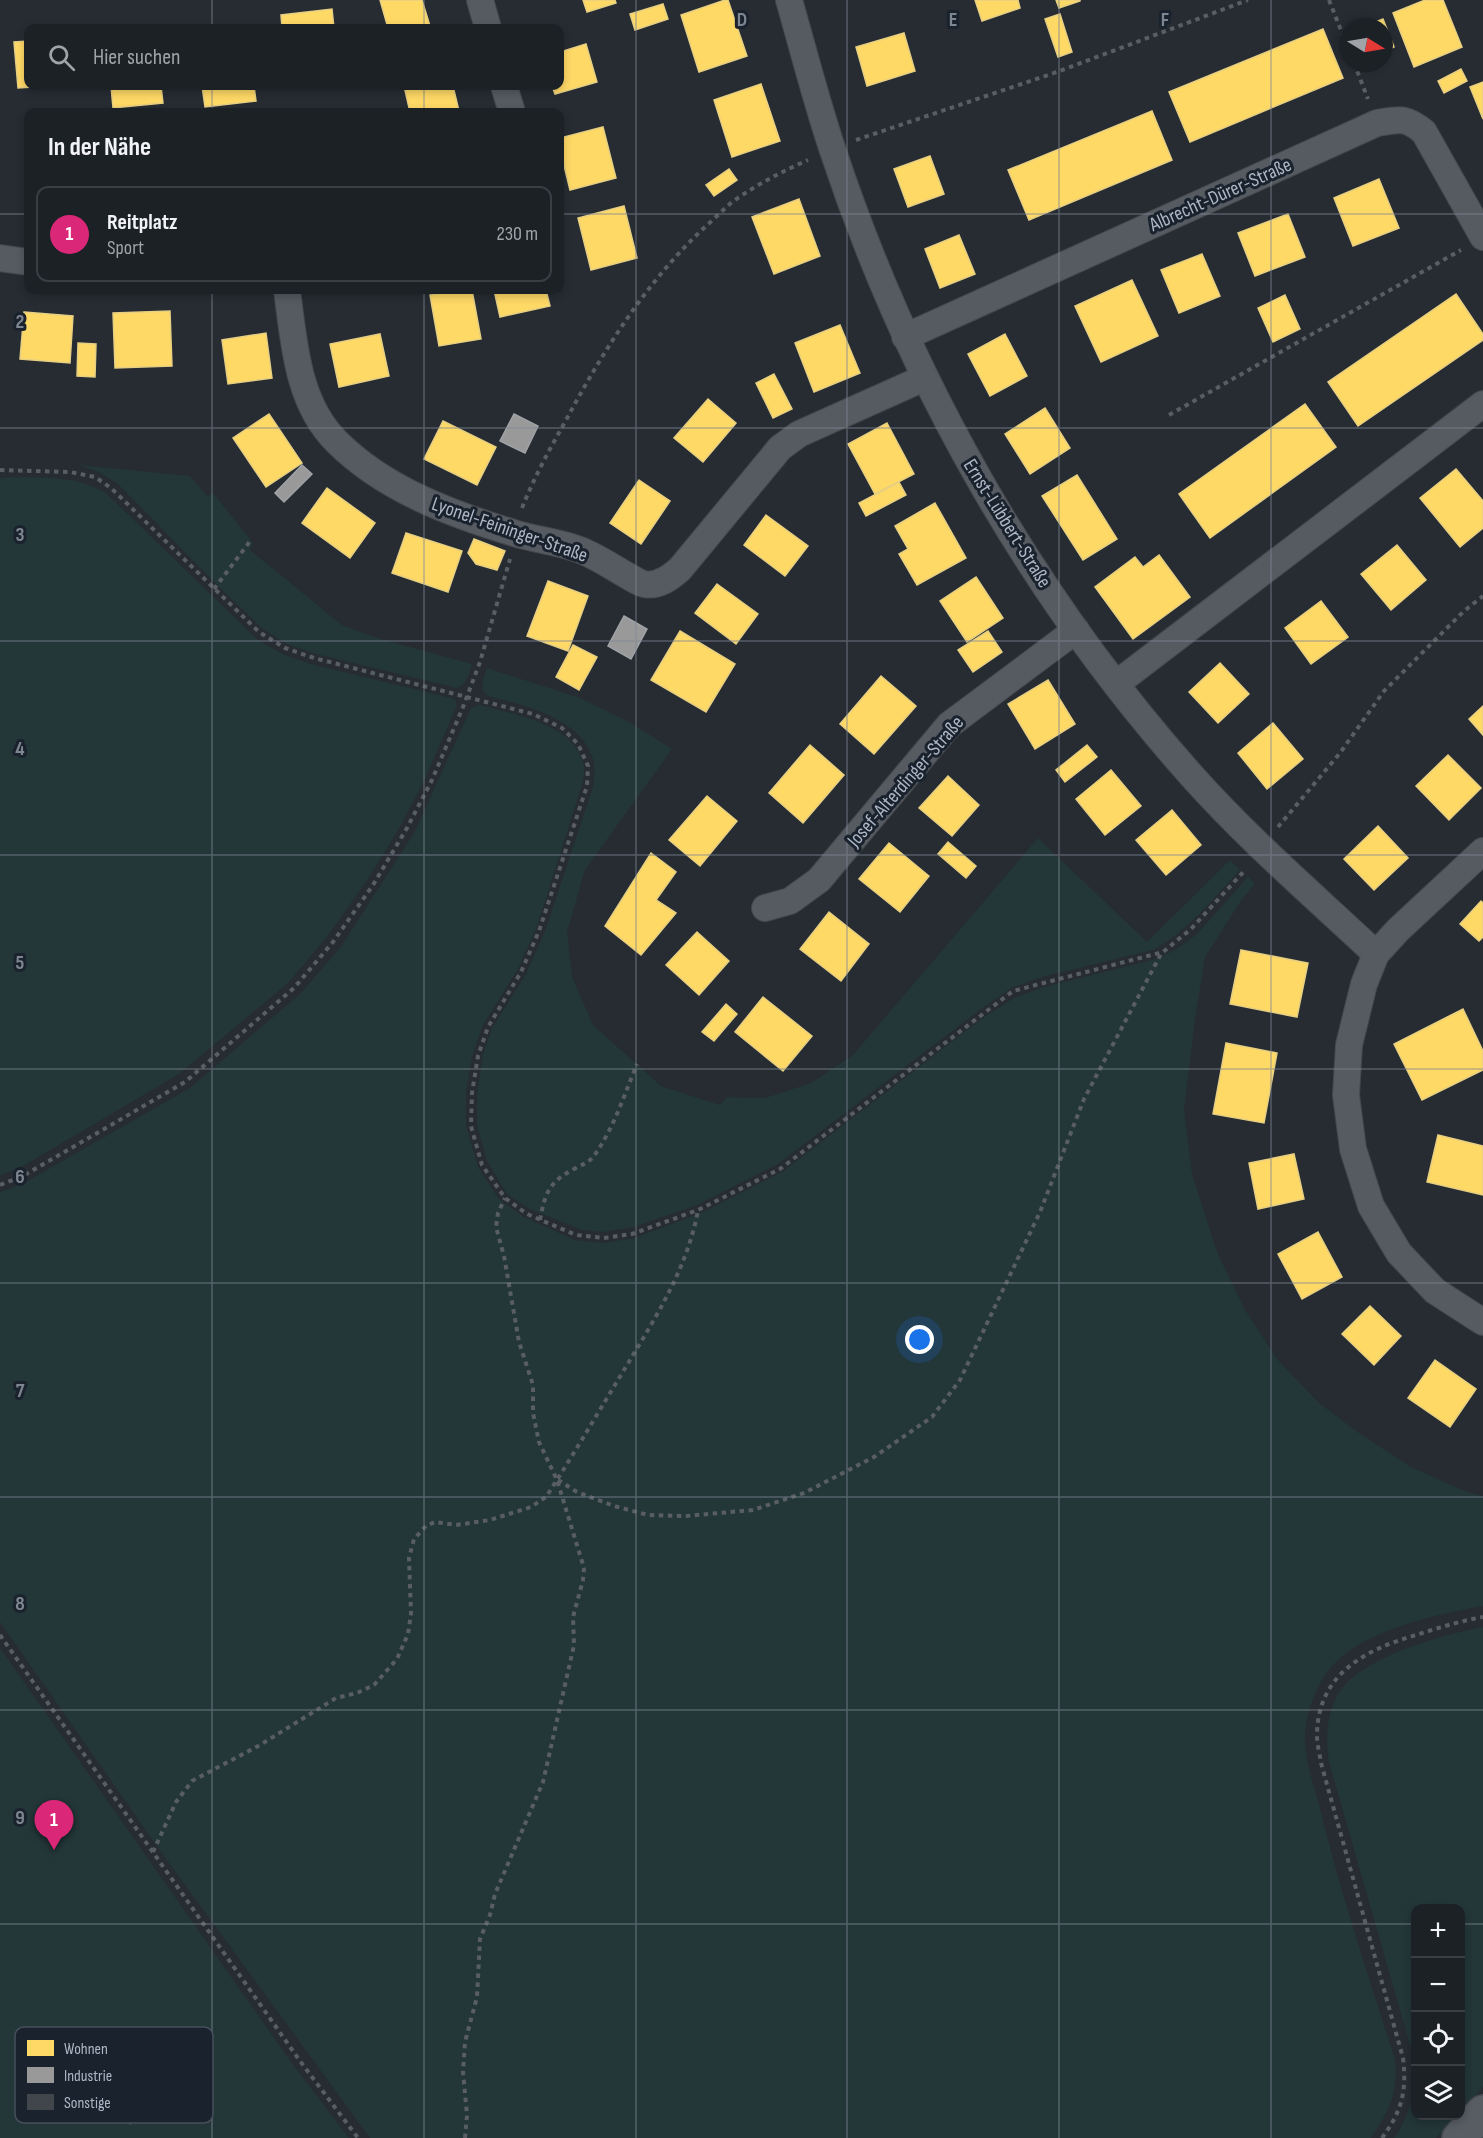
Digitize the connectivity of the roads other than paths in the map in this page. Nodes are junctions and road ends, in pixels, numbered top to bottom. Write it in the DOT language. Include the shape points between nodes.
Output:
graph roads {
  1 [pos="480,0"];
  2 [pos="789,0"];
  3 [pos="487,24"];
  4 [pos="505,90"];
  5 [pos="511,108"];
  6 [pos="1483,237"];
  7 [pos="0,258"];
  8 [pos="24,261"];
  9 [pos="288,294"];
  10 [pos="905,337"];
  11 [pos="924,378"];
  12 [pos="1483,404"];
  13 [pos="1076,630"];
  14 [pos="1116,684"];
  15 [pos="1483,851"];
  16 [pos="765,908"];
  17 [pos="1376,954"];
  18 [pos="1483,1322"];
  19 [pos="1483,2112"];
  20 [pos="1459,2138"];
  1 -- 3 [label="street"];
  2 -- 10 [label="street, Ernst-Lübbert-Straße" via="832,148"];
  4 -- 5 [label="street"];
  6 -- 10 [label="street, Albrecht-Dürer-Straße" via="1424,132 1412,122 1396,119 1377,123"];
  7 -- 8 [label="street"];
  9 -- 11 [label="street, Lyonel-Feininger-Straße" via="301,379 317,415 336,441 369,468 407,492 468,518 581,550 644,584 664,582 680,569 780,448"];
  10 -- 11 [label="street, Ernst-Lübbert-Straße"];
  11 -- 13 [label="street, Ernst-Lübbert-Straße" via="1021,550"];
  12 -- 14 [label="street"];
  13 -- 14 [label="street, Ernst-Lübbert-Straße"];
  13 -- 16 [label="street, Josef-Alterdinger-Straße" via="949,725 819,880 790,901"];
  14 -- 17 [label="street, Ernst-Lübbert-Straße" via="1191,775 1262,848"];
  15 -- 17 [label="street"];
  17 -- 18 [label="street" via="1348,1045 1346,1095 1353,1149 1371,1206 1400,1253 1435,1291"];
  19 -- 20 [label="main road"];
}
